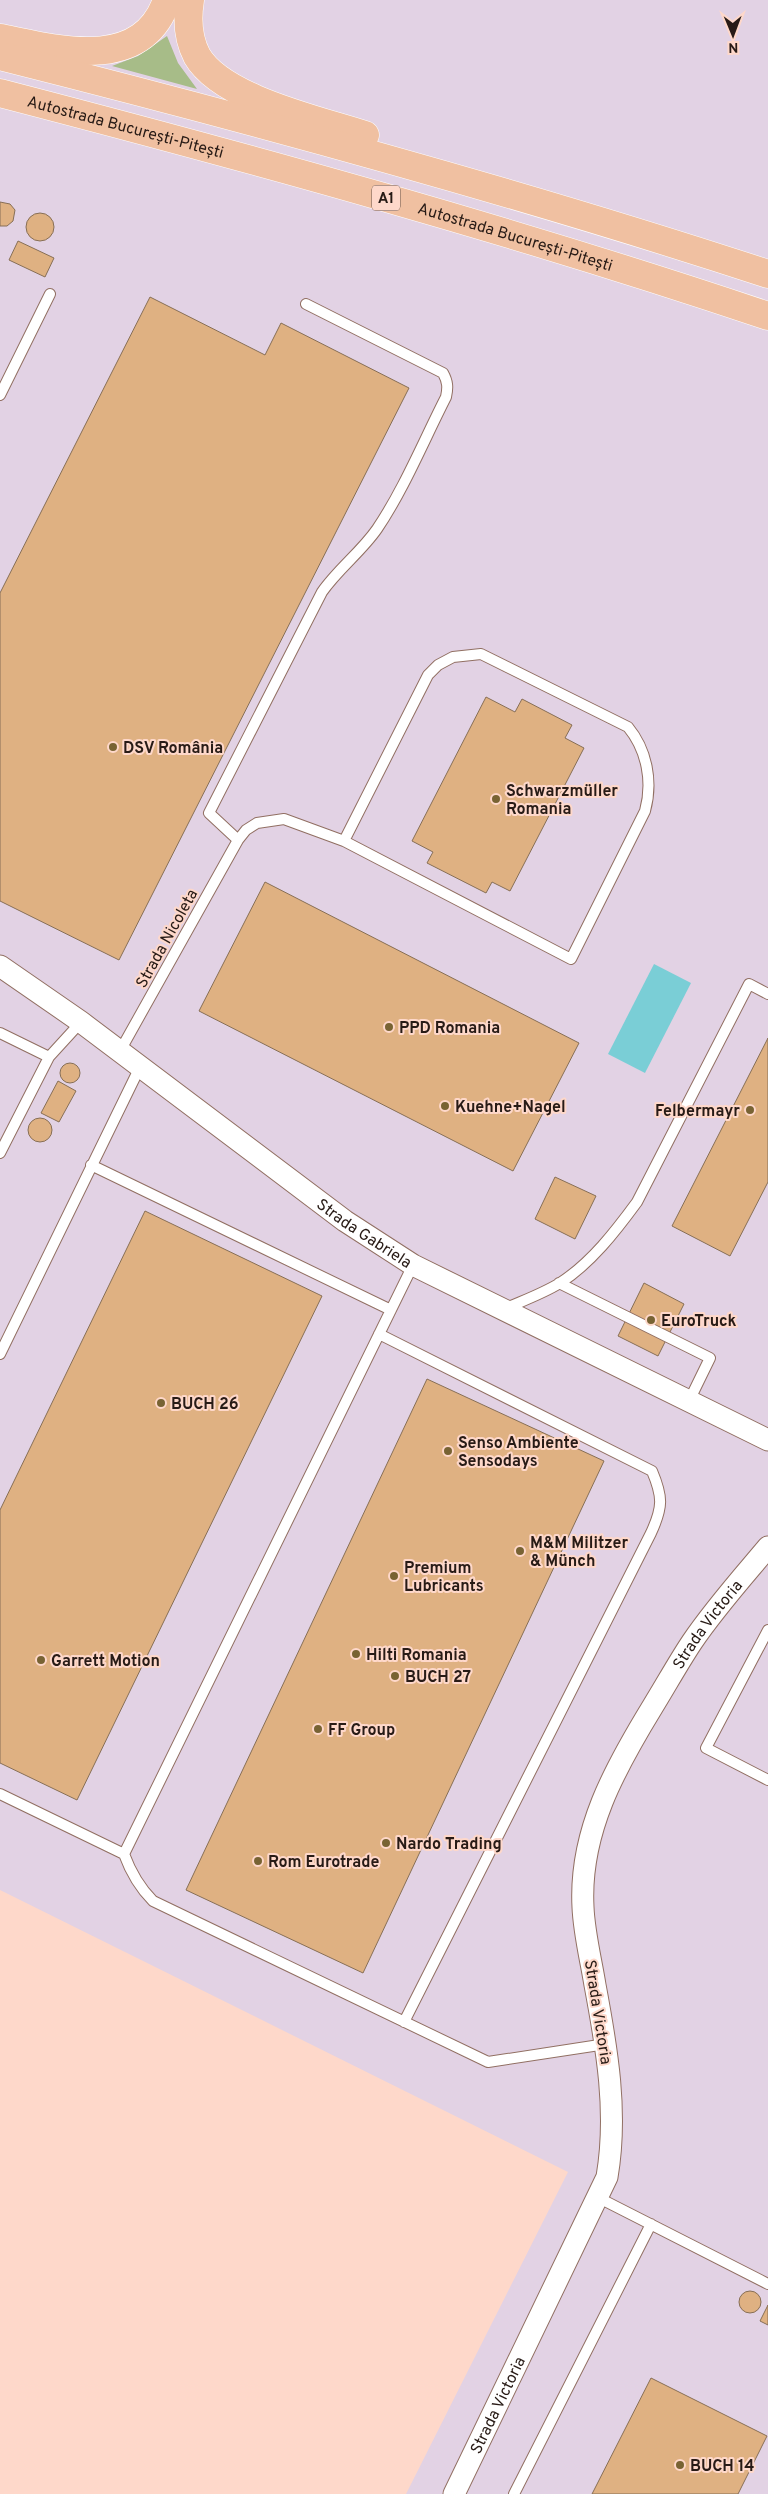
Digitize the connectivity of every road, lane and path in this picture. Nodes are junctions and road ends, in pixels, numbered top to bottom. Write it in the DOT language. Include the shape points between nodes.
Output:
graph roads {
  1 [pos="167,0"];
  2 [pos="190,0"];
  3 [pos="0,38"];
  4 [pos="0,56"];
  5 [pos="0,93"];
  6 [pos="768,266"];
  7 [pos="768,274"];
  8 [pos="50,294"];
  9 [pos="306,304"];
  10 [pos="768,316"];
  11 [pos="0,395"];
  12 [pos="238,840"];
  13 [pos="344,841"];
  14 [pos="0,966"];
  15 [pos="768,994"];
  16 [pos="81,1022"];
  17 [pos="0,1033"];
  18 [pos="120,1051"];
  19 [pos="49,1057"];
  20 [pos="140,1067"];
  21 [pos="0,1153"];
  22 [pos="91,1165"];
  23 [pos="413,1265"];
  24 [pos="559,1284"];
  25 [pos="390,1310"];
  26 [pos="503,1310"];
  27 [pos="379,1334"];
  28 [pos="0,1354"];
  29 [pos="688,1401"];
  30 [pos="768,1440"];
  31 [pos="768,1548"];
  32 [pos="768,1630"];
  33 [pos="768,1780"];
  34 [pos="0,1794"];
  35 [pos="124,1854"];
  36 [pos="404,2022"];
  37 [pos="606,2044"];
  38 [pos="598,2198"];
  39 [pos="651,2224"];
  40 [pos="768,2284"];
  41 [pos="454,2494"];
  42 [pos="514,2494"];
  1 -- 3 [label="highway" via="162,13 146,33 136,41 111,50 73,50"];
  2 -- 6 [label="highway" via="189,31 198,57 220,80 237,90 276,106"];
  4 -- 7 [label="highway, A1" via="412,166"];
  5 -- 10 [label="highway, Autostrada București-Pitești / A1" via="401,202 668,282"];
  8 -- 11 [label="lane"];
  9 -- 12 [label="lane" via="443,373 447,381 446,397 384,517 322,592 210,813"];
  12 -- 13 [label="lane, Strada Nicoleta" via="257,823 284,819"];
  12 -- 18 [label="lane, Strada Nicoleta"];
  13 -- 13 [label="lane, Strada Nicoleta" via="428,675 453,657 482,654 628,727 638,739 646,766 649,797 645,811 571,959"];
  14 -- 16 [label="street, Strada Gabriela"];
  15 -- 24 [label="lane" via="749,984 637,1202 594,1255"];
  16 -- 18 [label="street, Strada Gabriela"];
  16 -- 19 [label="lane"];
  17 -- 19 [label="lane"];
  18 -- 20 [label="street, Strada Gabriela"];
  19 -- 21 [label="lane"];
  20 -- 22 [label="lane"];
  20 -- 23 [label="street, Strada Gabriela" via="345,1221"];
  22 -- 25 [label="lane"];
  22 -- 28 [label="lane"];
  23 -- 25 [label="lane"];
  23 -- 26 [label="street, Strada Gabriela"];
  24 -- 26 [label="lane"];
  24 -- 29 [label="lane" via="710,1358"];
  25 -- 27 [label="lane"];
  26 -- 29 [label="street, Strada Gabriela"];
  27 -- 35 [label="lane"];
  27 -- 36 [label="lane" via="652,1471 661,1492 660,1514 651,1533"];
  29 -- 30 [label="street, Strada Gabriela"];
  31 -- 37 [label="street, Strada Victoria" via="692,1642 629,1746 601,1802 584,1873 583,1907"];
  32 -- 33 [label="lane" via="706,1748"];
  34 -- 35 [label="lane"];
  35 -- 36 [label="lane" via="138,1884 153,1901"];
  36 -- 37 [label="lane" via="488,2062"];
  37 -- 38 [label="street, Strada Victoria" via="611,2152 607,2177"];
  38 -- 39 [label="lane"];
  38 -- 41 [label="street, Strada Victoria"];
  39 -- 40 [label="lane"];
  39 -- 42 [label="lane"];
}
